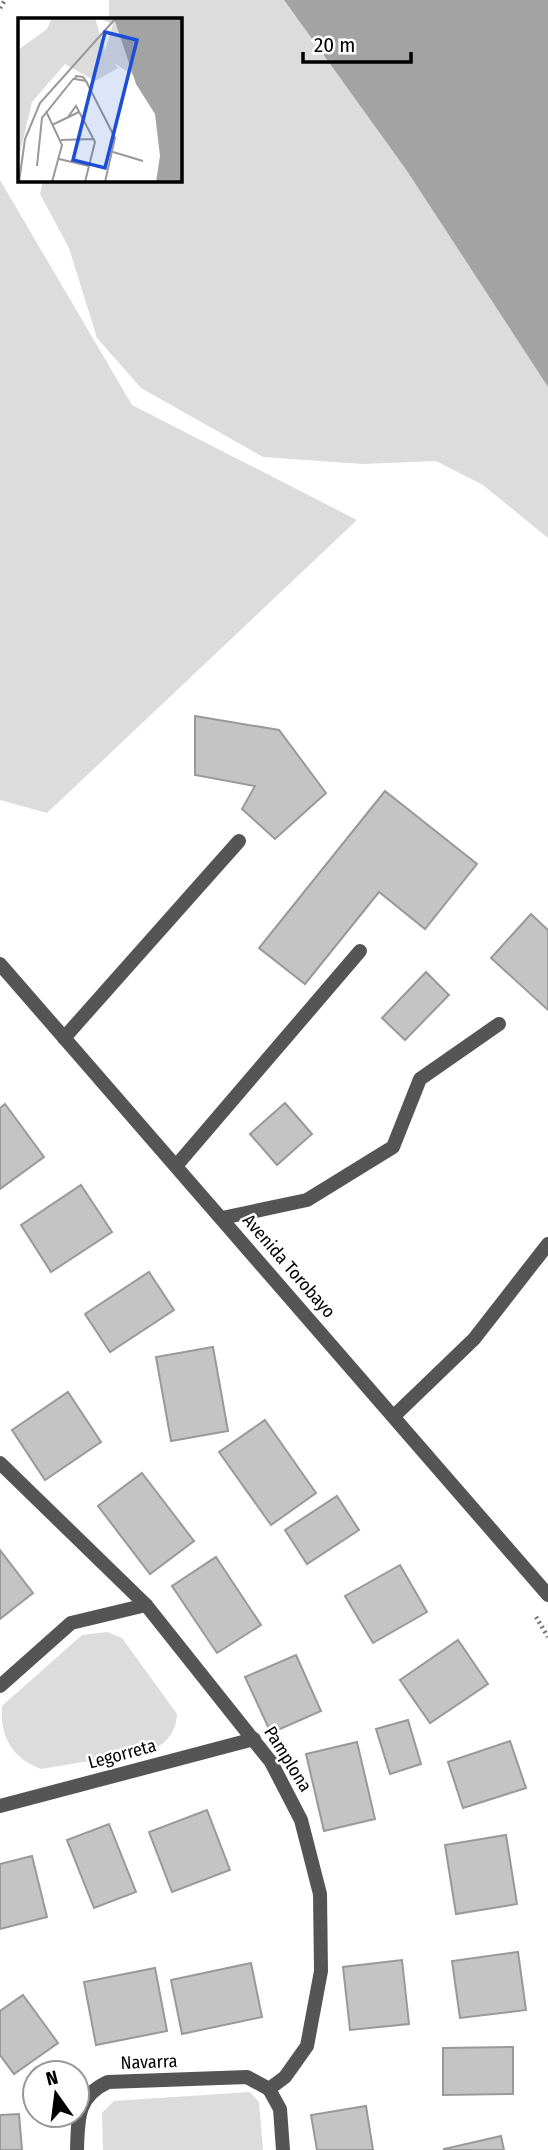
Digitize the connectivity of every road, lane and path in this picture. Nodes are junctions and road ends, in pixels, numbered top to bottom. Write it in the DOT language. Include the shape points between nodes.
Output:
graph roads {
  1 [pos="5,0"];
  2 [pos="0,8"];
  3 [pos="239,841"];
  4 [pos="360,951"];
  5 [pos="0,964"];
  6 [pos="499,1024"];
  7 [pos="64,1038"];
  8 [pos="176,1166"];
  9 [pos="222,1218"];
  10 [pos="548,1244"];
  11 [pos="394,1416"];
  12 [pos="0,1463"];
  13 [pos="548,1595"];
  14 [pos="146,1605"];
  15 [pos="0,1686"];
  16 [pos="254,1739"];
  17 [pos="0,1806"];
  18 [pos="269,2089"];
  19 [pos="77,2150"];
  20 [pos="283,2150"];
  1 -- 2 [label="path"];
  3 -- 7 [label="street"];
  4 -- 8 [label="street"];
  5 -- 7 [label="street, Avenida Torobayo"];
  6 -- 9 [label="street" via="420,1079 393,1147 307,1200"];
  7 -- 8 [label="street, Avenida Torobayo"];
  8 -- 9 [label="street, Avenida Torobayo"];
  9 -- 11 [label="street, Avenida Torobayo"];
  10 -- 11 [label="street" via="474,1339"];
  11 -- 13 [label="street, Avenida Torobayo"];
  12 -- 14 [label="street, Pamplona"];
  14 -- 15 [label="street" via="71,1623"];
  14 -- 16 [label="street, Pamplona"];
  16 -- 17 [label="street, Legorreta"];
  16 -- 18 [label="street, Pamplona" via="281,1778 301,1820 313,1857 323,1932 307,2046 285,2077"];
  18 -- 19 [label="street, Navarra" via="247,2077 108,2082 89,2094 78,2112"];
  18 -- 20 [label="street" via="281,2109"];
}
